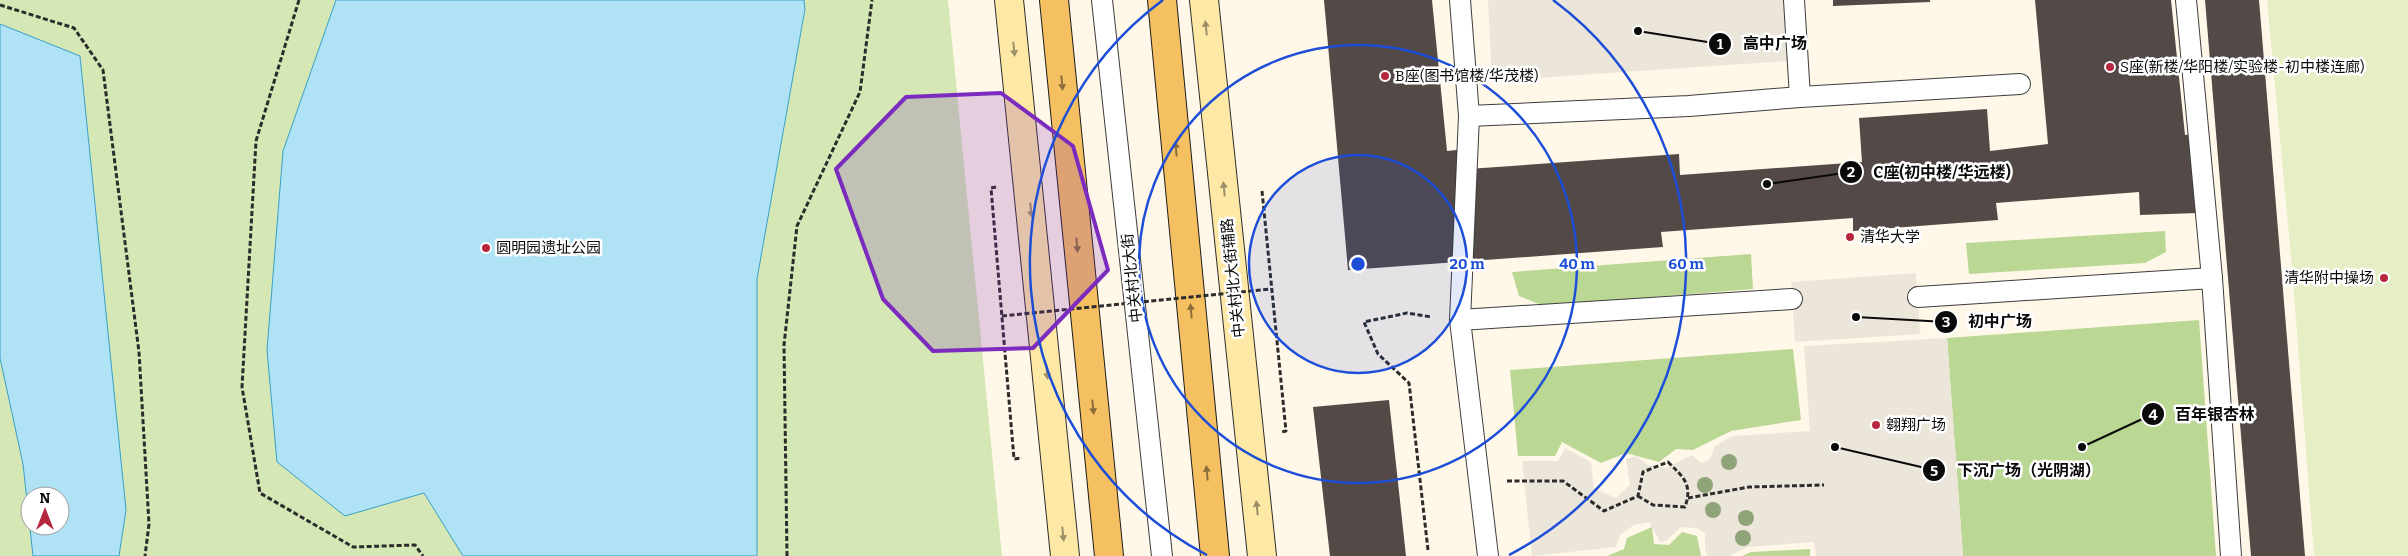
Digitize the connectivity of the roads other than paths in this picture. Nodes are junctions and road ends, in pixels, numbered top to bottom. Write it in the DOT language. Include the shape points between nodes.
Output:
graph roads {
  1 [pos="1009,0"];
  2 [pos="1054,0"];
  3 [pos="1102,0"];
  4 [pos="1162,0"];
  5 [pos="1204,0"];
  6 [pos="1460,0"];
  7 [pos="1794,0"];
  8 [pos="2186,0"];
  9 [pos="2020,84"];
  10 [pos="1800,96"];
  11 [pos="1469,116"];
  12 [pos="2212,278"];
  13 [pos="1918,297"];
  14 [pos="1792,299"];
  15 [pos="1460,320"];
  16 [pos="1065,556"];
  17 [pos="1109,556"];
  18 [pos="1162,556"];
  19 [pos="1215,556"];
  20 [pos="1262,556"];
  21 [pos="1488,556"];
  22 [pos="2231,556"];
  1 -- 16 [label="street, one-way"];
  2 -- 17 [label="main road, one-way"];
  3 -- 18 [label="lane, 中关村北大街"];
  19 -- 4 [label="main road, one-way"];
  20 -- 5 [label="street, 中关村北大街辅路, one-way"];
  6 -- 11 [label="lane"];
  7 -- 10 [label="lane"];
  8 -- 12 [label="lane"];
  9 -- 10 [label="lane"];
  10 -- 11 [label="lane" via="1689,106"];
  11 -- 15 [label="lane"];
  12 -- 13 [label="lane"];
  12 -- 22 [label="lane"];
  14 -- 15 [label="lane"];
  15 -- 21 [label="lane"];
}
